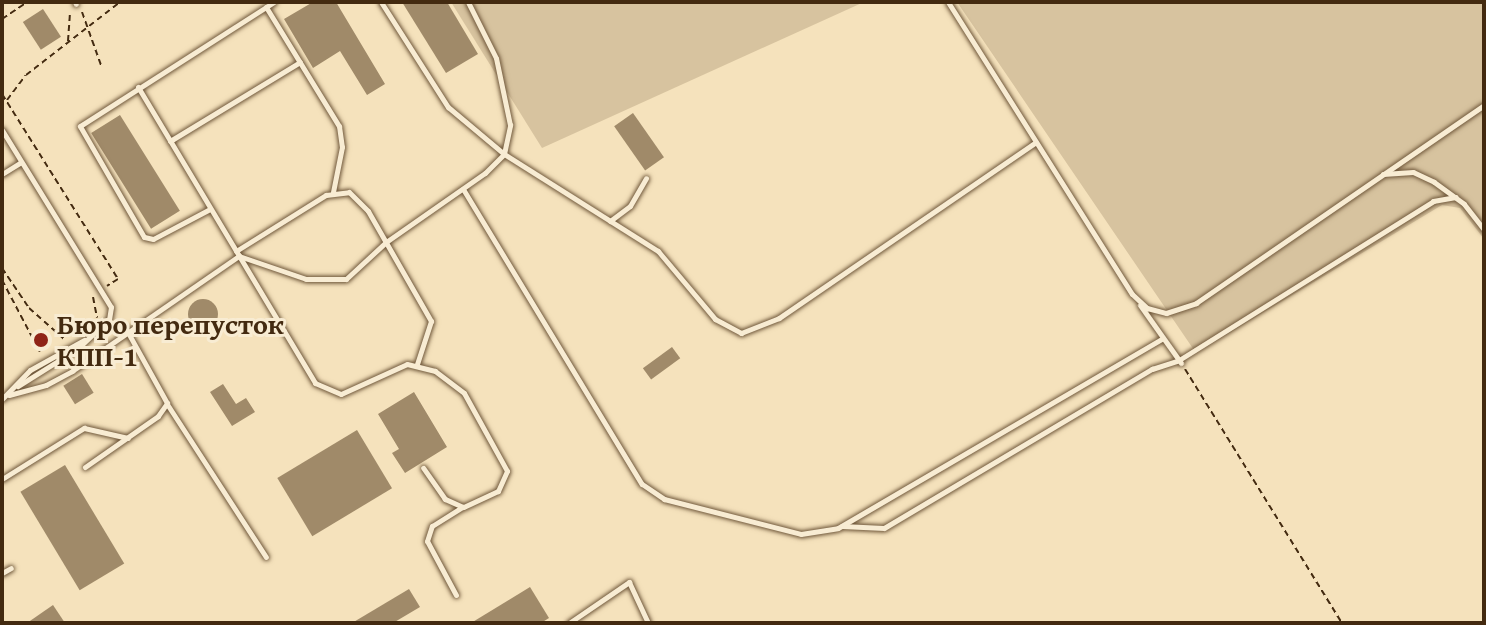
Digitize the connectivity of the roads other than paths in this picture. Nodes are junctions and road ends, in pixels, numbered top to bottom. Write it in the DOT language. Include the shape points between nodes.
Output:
graph roads {
  1 [pos="274,2"];
  2 [pos="381,2"];
  3 [pos="468,2"];
  4 [pos="948,2"];
  5 [pos="266,7"];
  6 [pos="300,62"];
  7 [pos="138,87"];
  8 [pos="1484,105"];
  9 [pos="2,130"];
  10 [pos="170,141"];
  11 [pos="1036,142"];
  12 [pos="504,154"];
  13 [pos="21,162"];
  14 [pos="2,174"];
  15 [pos="1381,174"];
  16 [pos="646,178"];
  17 [pos="463,189"];
  18 [pos="333,193"];
  19 [pos="1456,197"];
  20 [pos="210,209"];
  21 [pos="610,221"];
  22 [pos="1484,230"];
  23 [pos="386,242"];
  24 [pos="237,254"];
  25 [pos="1140,304"];
  26 [pos="126,329"];
  27 [pos="1163,338"];
  28 [pos="1180,361"];
  29 [pos="417,364"];
  30 [pos="9,395"];
  31 [pos="2,399"];
  32 [pos="167,403"];
  33 [pos="128,438"];
  34 [pos="85,467"];
  35 [pos="423,468"];
  36 [pos="2,479"];
  37 [pos="463,507"];
  38 [pos="841,526"];
  39 [pos="266,557"];
  40 [pos="11,568"];
  41 [pos="2,573"];
  42 [pos="456,595"];
  43 [pos="569,623"];
  44 [pos="648,623"];
  1 -- 5 [label="lane"];
  2 -- 12 [label="lane" via="434,94"];
  3 -- 12 [label="lane" via="503,79 510,125"];
  4 -- 11 [label="lane"];
  5 -- 6 [label="lane"];
  5 -- 7 [label="lane"];
  6 -- 10 [label="lane"];
  6 -- 18 [label="lane" via="339,126 341,160"];
  7 -- 10 [label="lane"];
  7 -- 20 [label="lane" via="80,126 133,220 144,237 153,239"];
  8 -- 15 [label="lane"];
  9 -- 13 [label="lane"];
  10 -- 20 [label="lane"];
  11 -- 21 [label="lane" via="751,332 724,326 669,261"];
  11 -- 25 [label="lane"];
  12 -- 17 [label="lane"];
  12 -- 21 [label="lane"];
  13 -- 14 [label="lane"];
  13 -- 30 [label="lane" via="102,289 111,313 88,338"];
  15 -- 19 [label="lane" via="1413,172"];
  15 -- 25 [label="lane" via="1196,303 1166,313"];
  16 -- 21 [label="lane" via="630,206"];
  17 -- 23 [label="lane"];
  17 -- 38 [label="lane" via="649,490 664,499 801,534 818,535"];
  18 -- 23 [label="lane" via="349,192 359,199"];
  18 -- 24 [label="lane"];
  19 -- 22 [label="lane"];
  19 -- 28 [label="lane" via="1433,201"];
  20 -- 24 [label="lane"];
  23 -- 24 [label="lane" via="358,272 333,282 306,279"];
  23 -- 29 [label="lane" via="431,321"];
  24 -- 26 [label="lane"];
  24 -- 29 [label="lane" via="315,383 328,391 355,391 396,367"];
  25 -- 27 [label="lane"];
  26 -- 30 [label="lane" via="59,378"];
  26 -- 32 [label="lane"];
  27 -- 28 [label="lane"];
  27 -- 38 [label="lane"];
  28 -- 38 [label="lane" via="1152,369 884,528"];
  29 -- 37 [label="lane" via="444,375 464,393 506,462 498,491"];
  30 -- 31 [label="lane"];
  32 -- 33 [label="lane"];
  32 -- 39 [label="lane"];
  33 -- 34 [label="lane"];
  33 -- 36 [label="lane" via="84,428"];
  35 -- 37 [label="lane" via="445,499"];
  37 -- 42 [label="lane" via="432,526 427,541"];
  40 -- 41 [label="lane"];
  43 -- 44 [label="lane" via="630,582"];
}
